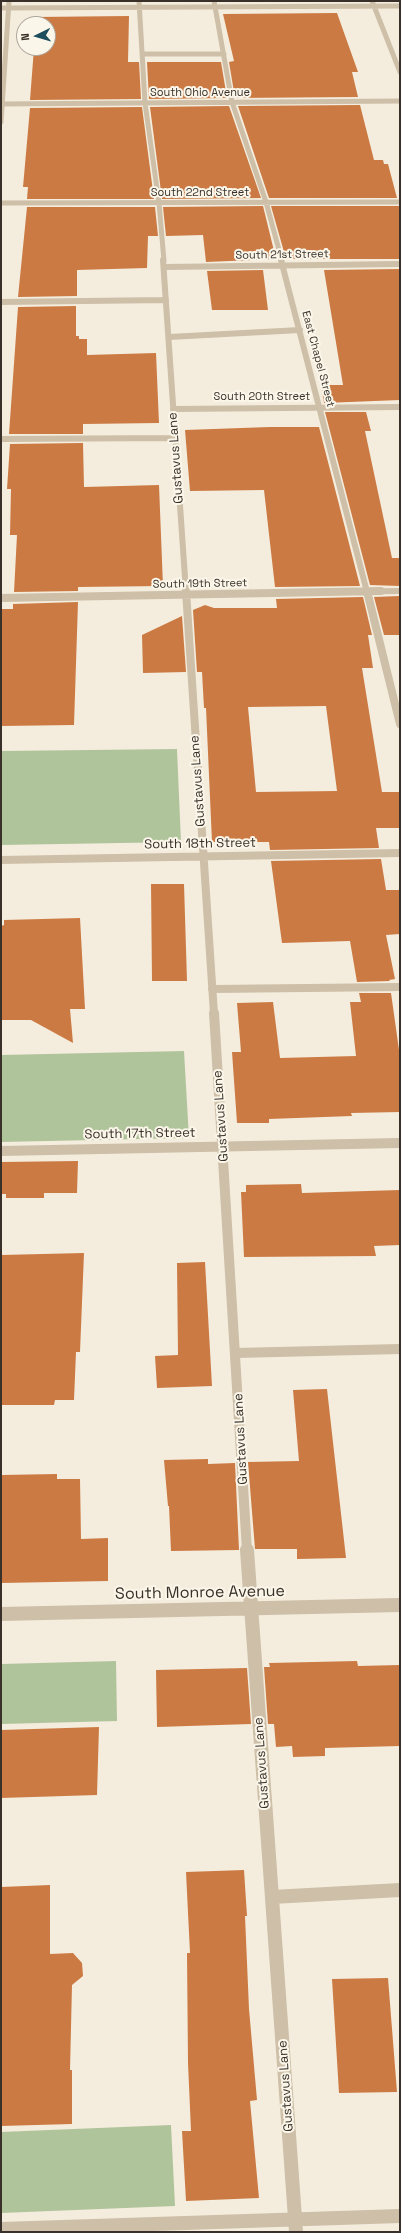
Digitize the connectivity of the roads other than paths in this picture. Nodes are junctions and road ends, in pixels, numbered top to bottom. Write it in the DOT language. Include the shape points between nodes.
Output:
graph roads {
  1 [pos="9,1"];
  2 [pos="373,3"];
  3 [pos="139,4"];
  4 [pos="214,4"];
  5 [pos="400,6"];
  6 [pos="1,8"];
  7 [pos="8,8"];
  8 [pos="142,54"];
  9 [pos="224,54"];
  10 [pos="400,72"];
  11 [pos="400,101"];
  12 [pos="232,102"];
  13 [pos="146,103"];
  14 [pos="2,104"];
  15 [pos="1,122"];
  16 [pos="266,202"];
  17 [pos="400,202"];
  18 [pos="1,203"];
  19 [pos="159,203"];
  20 [pos="400,264"];
  21 [pos="282,265"];
  22 [pos="164,267"];
  23 [pos="166,300"];
  24 [pos="1,302"];
  25 [pos="300,330"];
  26 [pos="168,337"];
  27 [pos="400,407"];
  28 [pos="322,408"];
  29 [pos="173,409"];
  30 [pos="175,438"];
  31 [pos="1,439"];
  32 [pos="400,591"];
  33 [pos="366,592"];
  34 [pos="187,596"];
  35 [pos="1,598"];
  36 [pos="400,724"];
  37 [pos="400,853"];
  38 [pos="204,857"];
  39 [pos="1,860"];
  40 [pos="400,987"];
  41 [pos="212,989"];
  42 [pos="400,1143"];
  43 [pos="223,1146"];
  44 [pos="1,1151"];
  45 [pos="400,1349"];
  46 [pos="236,1353"];
  47 [pos="400,1605"];
  48 [pos="251,1609"];
  49 [pos="1,1614"];
  50 [pos="400,1890"];
  51 [pos="272,1897"];
  52 [pos="400,2216"];
  53 [pos="296,2226"];
  54 [pos="1,2229"];
  1 -- 7 [label="street"];
  2 -- 4 [label="street"];
  2 -- 5 [label="street"];
  2 -- 10 [label="street"];
  3 -- 4 [label="street"];
  3 -- 7 [label="street"];
  3 -- 8 [label="street, Gustavus Lane"];
  4 -- 9 [label="street, East Chapel Street"];
  6 -- 7 [label="street"];
  7 -- 14 [label="street"];
  8 -- 9 [label="street"];
  8 -- 13 [label="street, Gustavus Lane"];
  9 -- 12 [label="street, East Chapel Street"];
  11 -- 12 [label="street, South Ohio Avenue"];
  12 -- 13 [label="street, South Ohio Avenue"];
  12 -- 16 [label="street, East Chapel Street"];
  13 -- 14 [label="street, South Ohio Avenue"];
  13 -- 19 [label="street, Gustavus Lane"];
  14 -- 15 [label="street"];
  16 -- 17 [label="street, South 22nd Street"];
  16 -- 19 [label="street, South 22nd Street"];
  16 -- 21 [label="street, East Chapel Street"];
  18 -- 19 [label="street, South 22nd Street"];
  19 -- 22 [label="street, Gustavus Lane"];
  20 -- 21 [label="street, South 21st Street"];
  21 -- 22 [label="street, South 21st Street"];
  21 -- 25 [label="street, East Chapel Street"];
  22 -- 23 [label="street, Gustavus Lane"];
  23 -- 24 [label="street"];
  23 -- 26 [label="street, Gustavus Lane"];
  25 -- 26 [label="street"];
  25 -- 28 [label="street, East Chapel Street"];
  26 -- 29 [label="street, Gustavus Lane"];
  27 -- 28 [label="street, South 20th Street"];
  28 -- 29 [label="street, South 20th Street"];
  28 -- 33 [label="street, East Chapel Street"];
  29 -- 30 [label="street, Gustavus Lane"];
  30 -- 31 [label="street"];
  30 -- 34 [label="street, Gustavus Lane"];
  32 -- 33 [label="street, South 19th Street"];
  33 -- 34 [label="street, South 19th Street"];
  33 -- 36 [label="street, East Chapel Street"];
  34 -- 35 [label="street, South 19th Street"];
  34 -- 38 [label="street, Gustavus Lane"];
  37 -- 38 [label="street, South 18th Street"];
  38 -- 39 [label="street, South 18th Street"];
  38 -- 41 [label="street, Gustavus Lane"];
  40 -- 41 [label="street"];
  41 -- 43 [label="street, Gustavus Lane"];
  42 -- 43 [label="street, South 17th Street"];
  43 -- 44 [label="street, South 17th Street"];
  43 -- 46 [label="street, Gustavus Lane"];
  45 -- 46 [label="street"];
  46 -- 48 [label="street, Gustavus Lane"];
  47 -- 48 [label="street, South Monroe Avenue"];
  48 -- 49 [label="street, South Monroe Avenue"];
  48 -- 51 [label="street, Gustavus Lane"];
  50 -- 51 [label="street"];
  51 -- 53 [label="street, Gustavus Lane"];
  52 -- 53 [label="street"];
  53 -- 54 [label="street"];
}
